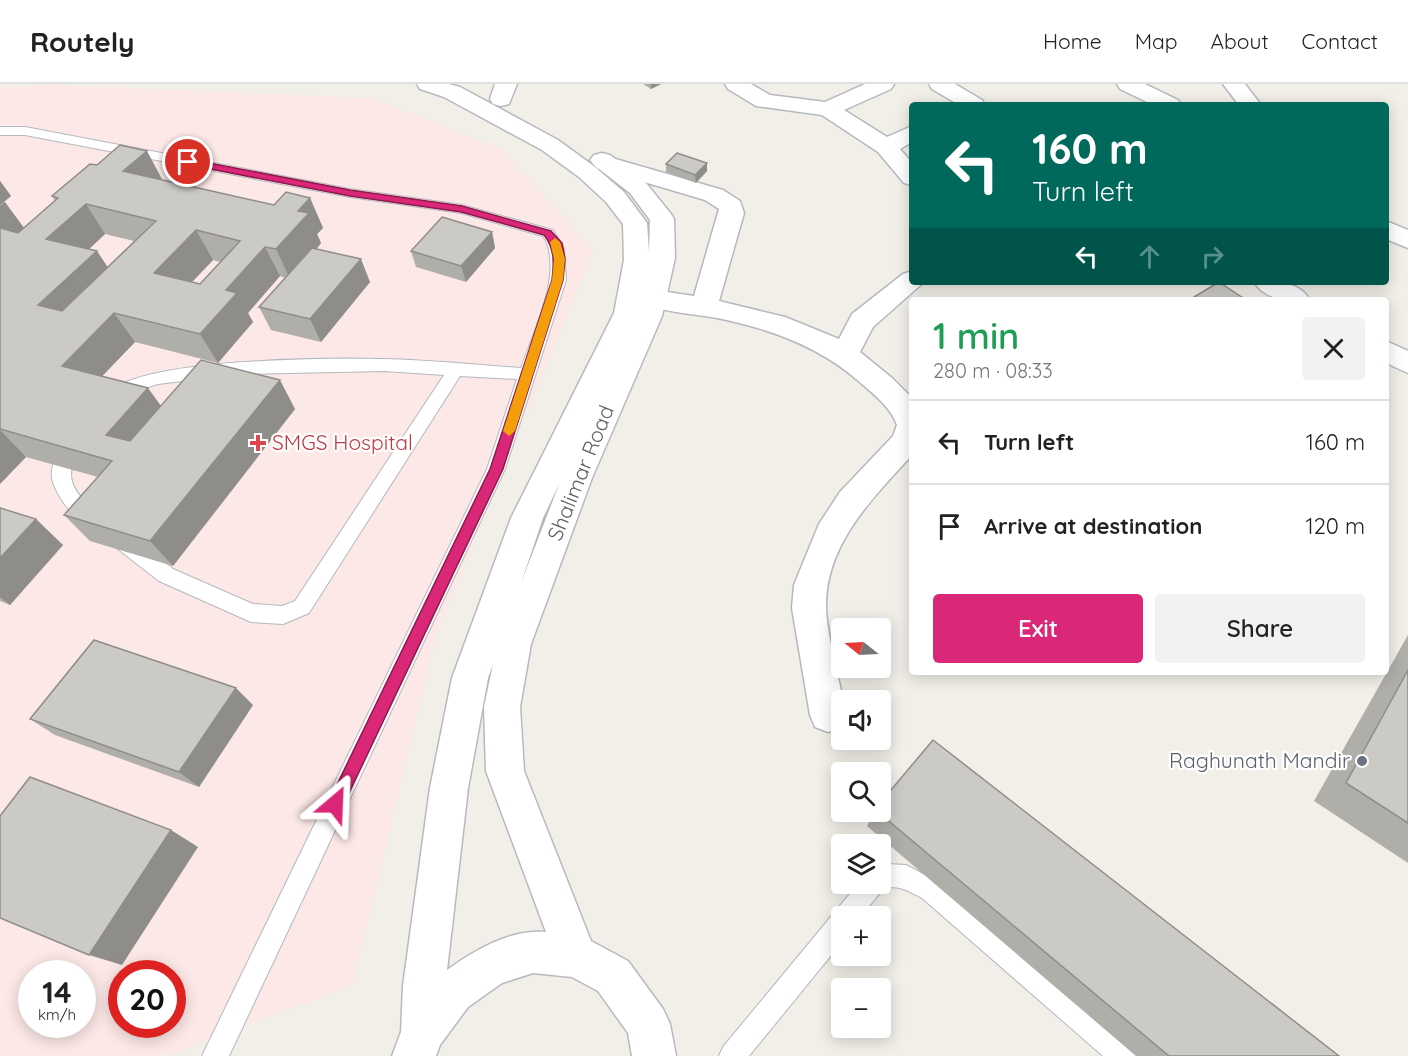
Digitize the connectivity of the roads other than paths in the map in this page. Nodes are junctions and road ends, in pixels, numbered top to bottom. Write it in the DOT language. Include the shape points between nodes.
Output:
graph roads {
  1 [pos="428,84"];
  2 [pos="467,84"];
  3 [pos="736,84"];
  4 [pos="883,84"];
  5 [pos="940,84"];
  6 [pos="1128,84"];
  7 [pos="1234,84"];
  8 [pos="503,92"];
  9 [pos="967,102"];
  10 [pos="1164,102"];
  11 [pos="1248,102"];
  12 [pos="828,109"];
  13 [pos="0,131"];
  14 [pos="909,136"];
  15 [pos="886,147"];
  16 [pos="605,163"];
  17 [pos="909,174"];
  18 [pos="1389,230"];
  19 [pos="1408,240"];
  20 [pos="909,282"];
  21 [pos="1272,285"];
  22 [pos="1292,297"];
  23 [pos="654,298"];
  24 [pos="704,307"];
  25 [pos="1389,353"];
  26 [pos="844,357"];
  27 [pos="1408,363"];
  28 [pos="456,369"];
  29 [pos="527,374"];
  30 [pos="104,404"];
  31 [pos="909,418"];
  32 [pos="82,430"];
  33 [pos="909,436"];
  34 [pos="828,715"];
  35 [pos="891,875"];
  36 [pos="865,894"];
  37 [pos="854,906"];
  38 [pos="831,935"];
  39 [pos="576,956"];
  40 [pos="651,1040"];
  41 [pos="419,1044"];
  42 [pos="215,1056"];
  43 [pos="676,1056"];
  44 [pos="732,1056"];
  45 [pos="1123,1056"];
  1 -- 41 [label="main road" via="452,92 540,140 587,172 615,197 634,223 637,260 627,313 527,518 470,678 449,788"];
  2 -- 8 [label="main road, Shalimar Road"];
  3 -- 12 [label="main road" via="764,101"];
  4 -- 12 [label="main road"];
  5 -- 9 [label="main road"];
  6 -- 10 [label="main road"];
  7 -- 11 [label="main road"];
  8 -- 16 [label="main road, Shalimar Road"];
  12 -- 15 [label="main road"];
  13 -- 29 [label="lane" via="25,131 350,193 462,209 548,233 556,243 558,280"];
  14 -- 15 [label="main road"];
  15 -- 17 [label="main road"];
  16 -- 23 [label="main road, Shalimar Road" via="638,189 662,219 662,258"];
  16 -- 24 [label="main road" via="714,195 731,206"];
  18 -- 19 [label="main road"];
  20 -- 26 [label="main road" via="862,321"];
  21 -- 22 [label="main road"];
  23 -- 24 [label="main road"];
  23 -- 39 [label="main road, Shalimar Road" via="577,478 514,644 502,707 505,771"];
  24 -- 26 [label="main road" via="769,319"];
  25 -- 27 [label="main road"];
  26 -- 31 [label="main road" via="872,375"];
  28 -- 29 [label="lane"];
  28 -- 30 [label="lane" via="384,365 240,368 157,378 132,386"];
  28 -- 32 [label="lane" via="302,607 283,615 251,613 166,575 74,504 60,478 63,457"];
  29 -- 42 [label="lane" via="496,469"];
  33 -- 34 [label="main road" via="851,501 830,533 811,585 809,608"];
  35 -- 45 [label="lane" via="908,877 930,890"];
  36 -- 37 [label="lane"];
  38 -- 44 [label="lane"];
  39 -- 40 [label="main road" via="613,976"];
  39 -- 41 [label="main road" via="534,952 491,965 453,992"];
  40 -- 43 [label="main road"];
}
